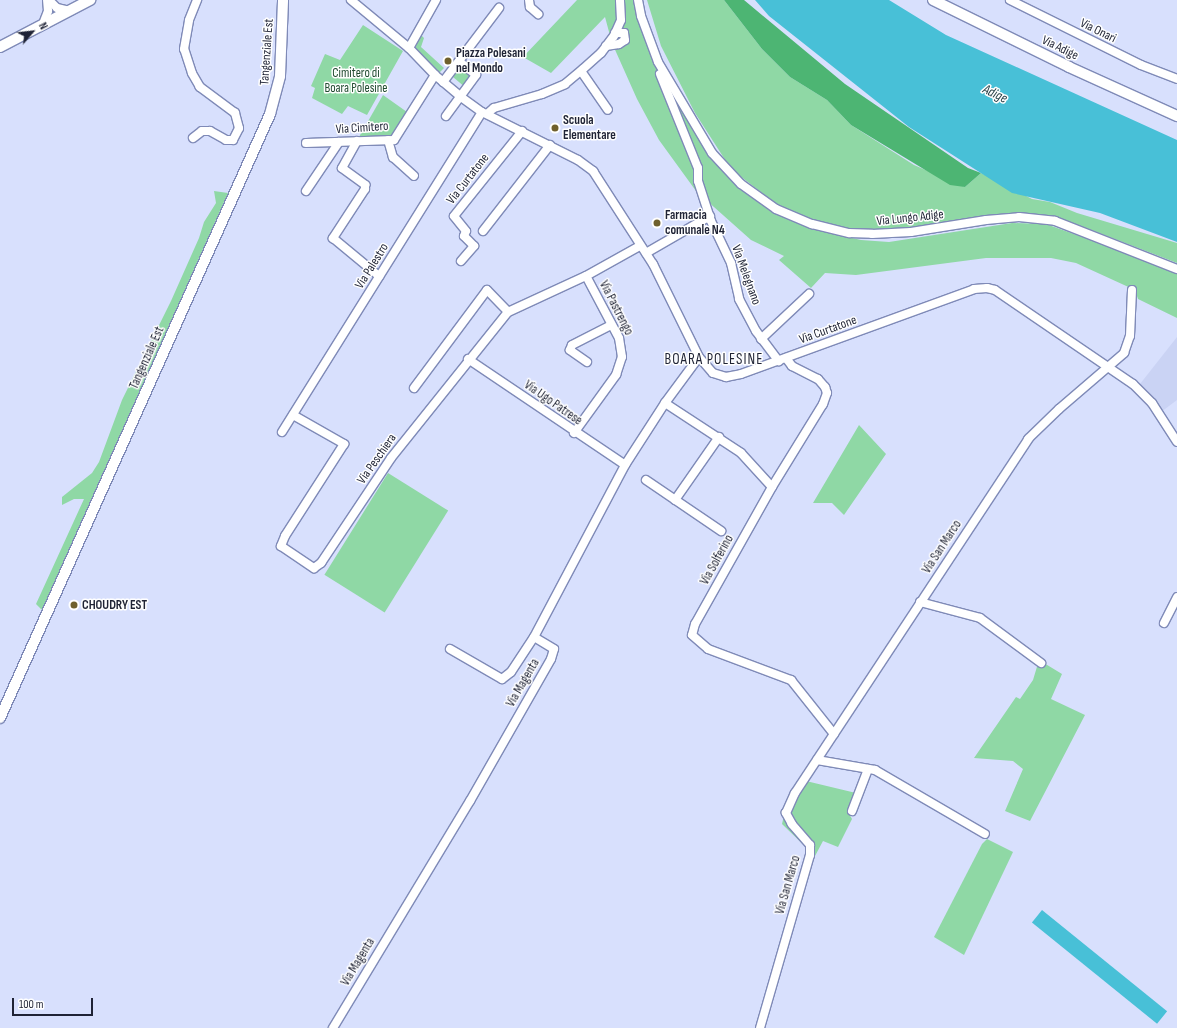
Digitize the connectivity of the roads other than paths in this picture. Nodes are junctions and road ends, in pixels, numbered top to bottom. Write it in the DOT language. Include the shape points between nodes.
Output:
graph roads {
  1 [pos="48,0"];
  2 [pos="90,0"];
  3 [pos="197,0"];
  4 [pos="283,0"];
  5 [pos="351,0"];
  6 [pos="436,0"];
  7 [pos="529,0"];
  8 [pos="620,0"];
  9 [pos="638,0"];
  10 [pos="933,0"];
  11 [pos="1010,0"];
  12 [pos="499,8"];
  13 [pos="70,11"];
  14 [pos="538,14"];
  15 [pos="43,24"];
  16 [pos="615,33"];
  17 [pos="606,46"];
  18 [pos="0,47"];
  19 [pos="409,48"];
  20 [pos="459,61"];
  21 [pos="658,62"];
  22 [pos="581,71"];
  23 [pos="435,75"];
  24 [pos="1177,79"];
  25 [pos="443,82"];
  26 [pos="459,96"];
  27 [pos="608,110"];
  28 [pos="484,113"];
  29 [pos="446,116"];
  30 [pos="1177,116"];
  31 [pos="522,131"];
  32 [pos="193,138"];
  33 [pos="388,140"];
  34 [pos="357,141"];
  35 [pos="339,142"];
  36 [pos="306,143"];
  37 [pos="550,145"];
  38 [pos="414,176"];
  39 [pos="306,191"];
  40 [pos="710,216"];
  41 [pos="484,232"];
  42 [pos="640,246"];
  43 [pos="646,253"];
  44 [pos="461,261"];
  45 [pos="1177,269"];
  46 [pos="379,276"];
  47 [pos="586,276"];
  48 [pos="1132,290"];
  49 [pos="809,294"];
  50 [pos="508,312"];
  51 [pos="612,325"];
  52 [pos="761,339"];
  53 [pos="699,357"];
  54 [pos="468,359"];
  55 [pos="783,359"];
  56 [pos="587,362"];
  57 [pos="1110,367"];
  58 [pos="414,388"];
  59 [pos="665,402"];
  60 [pos="293,415"];
  61 [pos="282,432"];
  62 [pos="574,432"];
  63 [pos="720,437"];
  64 [pos="1177,442"];
  65 [pos="625,465"];
  66 [pos="646,480"];
  67 [pos="772,487"];
  68 [pos="675,500"];
  69 [pos="721,531"];
  70 [pos="1177,597"];
  71 [pos="920,602"];
  72 [pos="1164,623"];
  73 [pos="534,637"];
  74 [pos="450,649"];
  75 [pos="1041,663"];
  76 [pos="0,718"];
  77 [pos="834,734"];
  78 [pos="817,760"];
  79 [pos="868,769"];
  80 [pos="852,811"];
  81 [pos="984,834"];
  82 [pos="333,1028"];
  83 [pos="760,1028"];
  1 -- 13 [label="street" via="57,8"];
  1 -- 15 [label="street" via="48,11"];
  2 -- 13 [label="main road"];
  3 -- 32 [label="street" via="189,20 184,49 200,87 235,113 239,128 233,140 226,140 210,131 202,131"];
  4 -- 76 [label="main road, Tangenziale Est" via="280,76 270,114"];
  5 -- 19 [label="street, Via Curtatone"];
  6 -- 19 [label="street"];
  7 -- 14 [label="street" via="530,7"];
  8 -- 16 [label="street" via="621,20"];
  9 -- 21 [label="street, Via Lungo Adige" via="641,16"];
  10 -- 30 [label="main road, Via Adige" via="1069,67"];
  11 -- 24 [label="street, Via Onari" via="1134,62"];
  12 -- 20 [label="street"];
  13 -- 15 [label="main road"];
  15 -- 18 [label="main road"];
  16 -- 17 [label="street"];
  16 -- 17 [label="street" via="624,33 624,40 619,44"];
  17 -- 22 [label="street"];
  19 -- 23 [label="street, Via Curtatone"];
  20 -- 25 [label="street"];
  20 -- 26 [label="street" via="476,75"];
  21 -- 40 [label="street, Via Melegnano" via="660,73 698,168 698,181"];
  21 -- 45 [label="street, Via Lungo Adige" via="700,135 724,169 759,199 795,218 849,233 872,234 911,232 986,220 1036,218 1086,231"];
  22 -- 27 [label="street"];
  22 -- 28 [label="street" via="565,84 542,94"];
  23 -- 25 [label="street, Via Curtatone"];
  23 -- 33 [label="street, Via Cimitero" via="394,140"];
  25 -- 26 [label="street, Via Curtatone"];
  26 -- 28 [label="street, Via Curtatone"];
  26 -- 29 [label="street"];
  28 -- 31 [label="street, Via Curtatone"];
  28 -- 46 [label="street, Via Palestro"];
  31 -- 37 [label="street, Via Curtatone"];
  31 -- 44 [label="street, Via Curtatone" via="454,216 466,231 464,236 474,246"];
  33 -- 34 [label="street, Via Cimitero"];
  33 -- 38 [label="street" via="393,157"];
  34 -- 35 [label="street, Via Cimitero"];
  34 -- 46 [label="street" via="342,168 365,185 365,189 333,238"];
  35 -- 36 [label="street, Via Cimitero"];
  35 -- 39 [label="street"];
  37 -- 41 [label="street"];
  37 -- 42 [label="street, Via Curtatone" via="578,160 597,176"];
  40 -- 43 [label="street"];
  40 -- 52 [label="street, Via Melegnano" via="731,263 739,299"];
  42 -- 43 [label="street, Via Curtatone"];
  42 -- 47 [label="street, Via Peschiera"];
  43 -- 53 [label="street, Via Curtatone"];
  46 -- 60 [label="street, Via Palestro"];
  47 -- 50 [label="street, Via Peschiera"];
  47 -- 51 [label="street, Via Pastrengo"];
  48 -- 57 [label="street, Via San Marco" via="1128,343 1124,353"];
  49 -- 52 [label="street"];
  50 -- 54 [label="street, Via Peschiera"];
  50 -- 58 [label="street" via="486,290"];
  51 -- 56 [label="street" via="572,345 570,350"];
  51 -- 62 [label="street, Via Pastrengo" via="621,345 620,366"];
  52 -- 55 [label="street, Via Melegnano"];
  53 -- 55 [label="street, Via Curtatone" via="709,370 726,377"];
  53 -- 59 [label="street"];
  54 -- 60 [label="street, Via Peschiera" via="391,458 321,563 314,568 281,546 344,444"];
  54 -- 62 [label="street, Via Ugo Patrese"];
  55 -- 57 [label="street, Via Curtatone" via="981,288 995,290"];
  55 -- 67 [label="street, Via Solferino" via="818,379 826,387 827,393 823,404"];
  57 -- 64 [label="street, Via Curtatone" via="1141,391"];
  57 -- 71 [label="street, Via San Marco" via="1059,409 1028,439"];
  59 -- 63 [label="street"];
  59 -- 65 [label="street"];
  60 -- 61 [label="street, Via Palestro"];
  62 -- 65 [label="street, Via Ugo Patrese"];
  63 -- 67 [label="street" via="741,453"];
  63 -- 68 [label="street"];
  65 -- 73 [label="street"];
  66 -- 68 [label="street"];
  67 -- 77 [label="street, Via Solferino" via="695,624 692,635 708,649 791,680"];
  68 -- 69 [label="street"];
  70 -- 72 [label="street"];
  71 -- 75 [label="street" via="980,618"];
  71 -- 77 [label="street, Via San Marco"];
  73 -- 74 [label="street" via="511,672 502,679"];
  73 -- 82 [label="street, Via Magenta" via="554,648 551,659 470,801"];
  77 -- 78 [label="street, Via San Marco"];
  78 -- 79 [label="street"];
  78 -- 83 [label="street, Via San Marco" via="786,813 810,845 810,855"];
  79 -- 80 [label="street"];
  79 -- 81 [label="street" via="875,770 909,788"];
}
